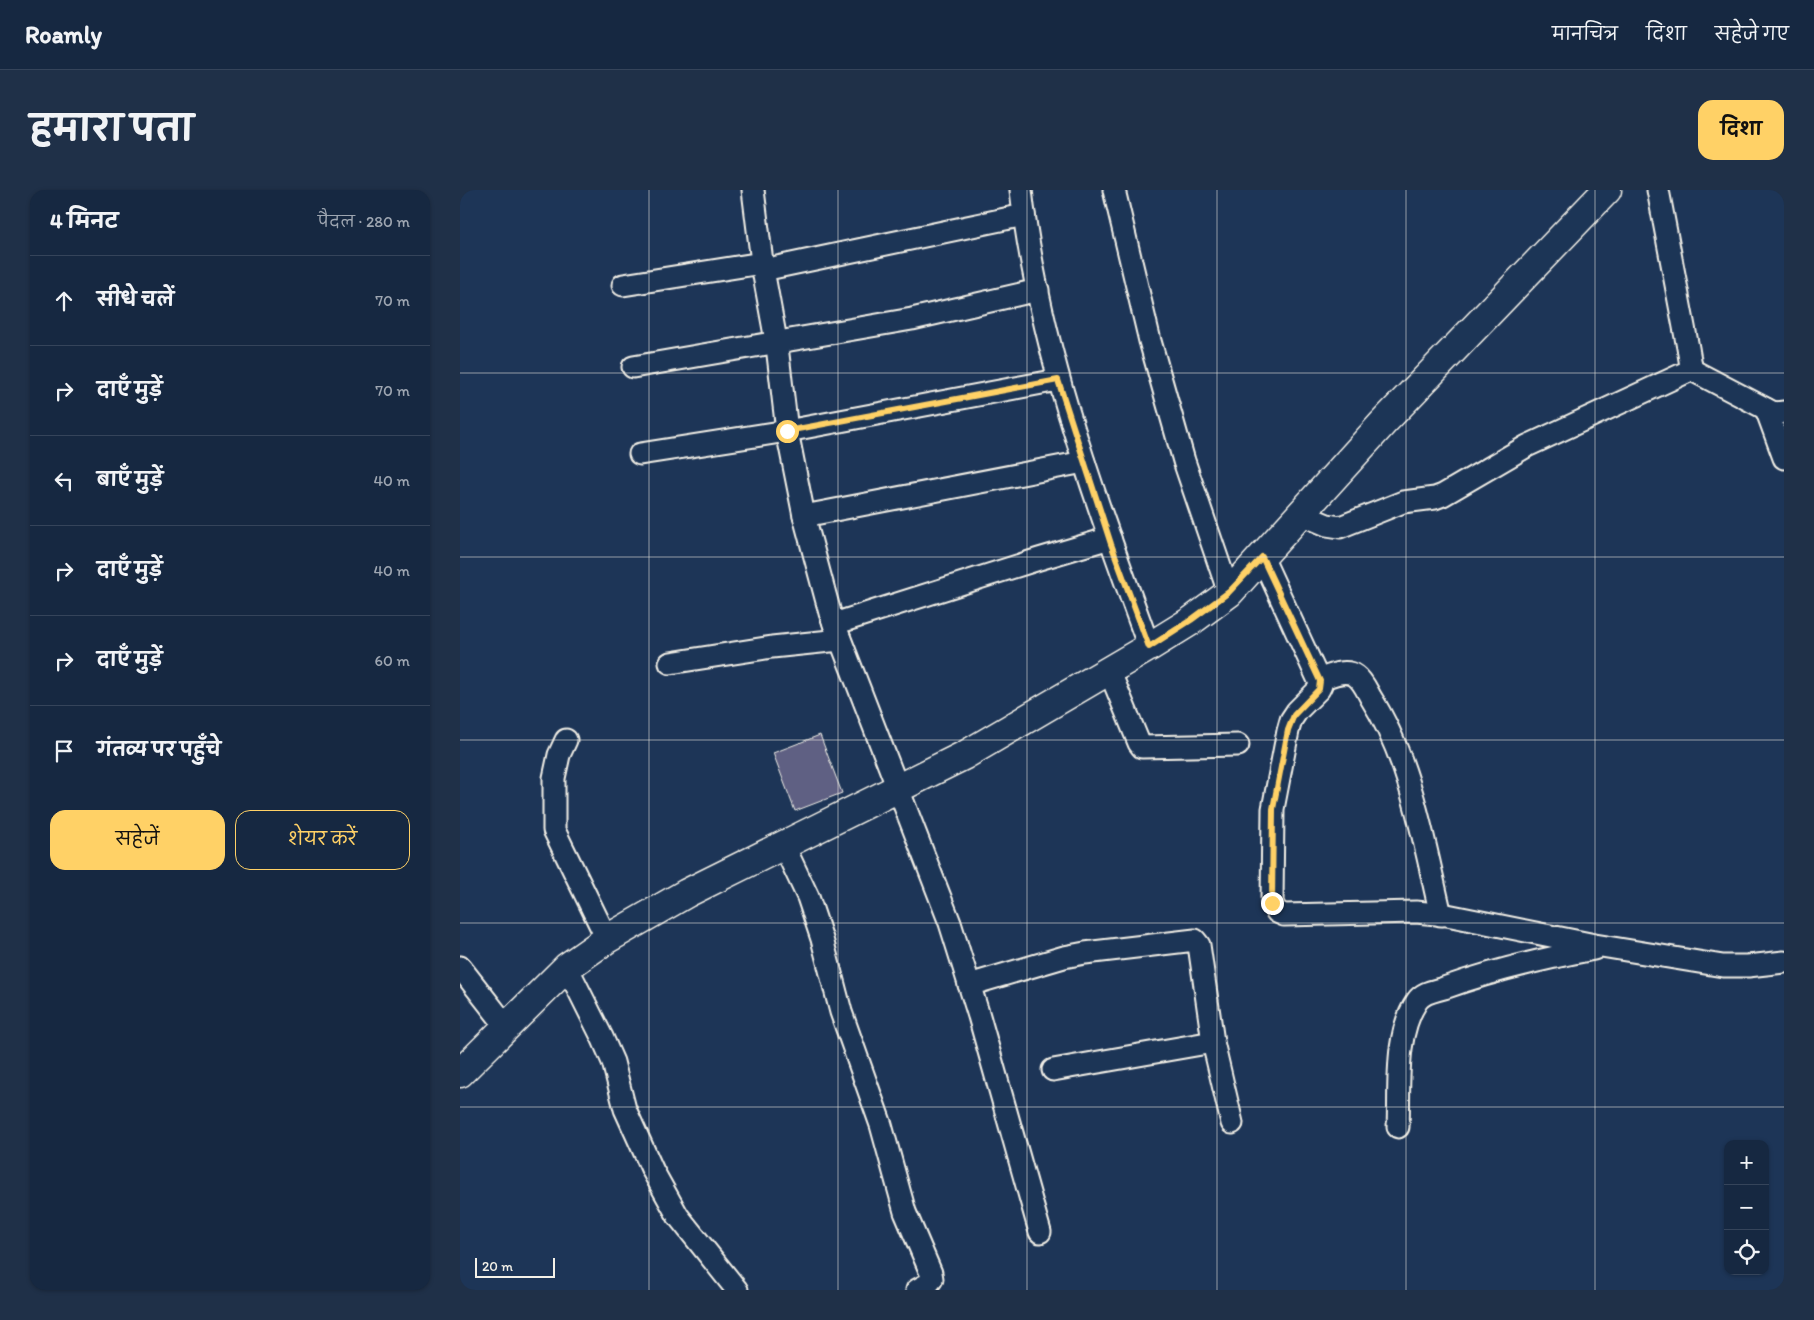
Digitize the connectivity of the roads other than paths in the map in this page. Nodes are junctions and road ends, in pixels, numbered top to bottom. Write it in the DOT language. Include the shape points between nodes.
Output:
graph roads {
  1 [pos="753,190"];
  2 [pos="1021,190"];
  3 [pos="1114,190"];
  4 [pos="1607,190"];
  5 [pos="1658,190"];
  6 [pos="1024,215"];
  7 [pos="762,267"];
  8 [pos="623,285"];
  9 [pos="1038,290"];
  10 [pos="776,343"];
  11 [pos="633,367"];
  12 [pos="1690,369"];
  13 [pos="1058,380"];
  14 [pos="1775,410"];
  15 [pos="787,431"];
  16 [pos="640,454"];
  17 [pos="1784,458"];
  18 [pos="1084,462"];
  19 [pos="1301,514"];
  20 [pos="804,516"];
  21 [pos="1110,538"];
  22 [pos="1262,557"];
  23 [pos="1229,592"];
  24 [pos="837,632"];
  25 [pos="1149,647"];
  26 [pos="670,664"];
  27 [pos="1109,670"];
  28 [pos="1319,680"];
  29 [pos="566,740"];
  30 [pos="1238,745"];
  31 [pos="897,788"];
  32 [pos="783,844"];
  33 [pos="1441,915"];
  34 [pos="607,939"];
  35 [pos="1607,947"];
  36 [pos="1784,962"];
  37 [pos="460,967"];
  38 [pos="567,967"];
  39 [pos="969,985"];
  40 [pos="506,1026"];
  41 [pos="1213,1042"];
  42 [pos="1053,1070"];
  43 [pos="460,1073"];
  44 [pos="1232,1123"];
  45 [pos="1398,1127"];
  46 [pos="1040,1232"];
  47 [pos="737,1290"];
  48 [pos="917,1290"];
  1 -- 7 [label="street"];
  2 -- 6 [label="street"];
  3 -- 23 [label="street" via="1150,341 1184,461"];
  4 -- 19 [label="main road" via="1383,423"];
  5 -- 12 [label="street"];
  6 -- 7 [label="street"];
  6 -- 9 [label="street"];
  7 -- 8 [label="street"];
  7 -- 10 [label="street"];
  9 -- 10 [label="street" via="912,319"];
  9 -- 13 [label="street"];
  10 -- 11 [label="street"];
  10 -- 15 [label="street"];
  12 -- 14 [label="street"];
  12 -- 19 [label="street" via="1527,446 1435,498 1403,502 1340,526 1327,525"];
  13 -- 15 [label="street"];
  13 -- 18 [label="street"];
  14 -- 17 [label="street"];
  15 -- 16 [label="street"];
  15 -- 20 [label="street"];
  18 -- 20 [label="street"];
  18 -- 21 [label="street"];
  19 -- 22 [label="main road"];
  20 -- 24 [label="street"];
  21 -- 24 [label="street" via="1047,556"];
  21 -- 25 [label="street"];
  22 -- 23 [label="main road"];
  22 -- 28 [label="street"];
  23 -- 25 [label="main road"];
  24 -- 26 [label="street"];
  24 -- 31 [label="street"];
  25 -- 27 [label="main road"];
  27 -- 30 [label="street" via="1142,747"];
  27 -- 31 [label="main road" via="965,755"];
  28 -- 33 [label="street" via="1340,673 1357,676 1377,707 1410,789"];
  28 -- 33 [label="street" via="1319,689 1294,715 1288,730 1273,809 1274,908 1284,915 1416,912"];
  29 -- 34 [label="street" via="554,778 554,830"];
  31 -- 32 [label="main road"];
  31 -- 39 [label="street" via="950,923"];
  32 -- 34 [label="main road"];
  32 -- 48 [label="street" via="808,897 841,1012 881,1125 905,1212 931,1273 932,1279 928,1284"];
  33 -- 35 [label="street"];
  34 -- 38 [label="main road"];
  35 -- 36 [label="street" via="1736,967"];
  35 -- 45 [label="street" via="1480,975 1429,992 1419,999 1410,1016 1400,1053"];
  37 -- 40 [label="street"];
  38 -- 40 [label="main road"];
  38 -- 47 [label="street" via="602,1037 625,1109 654,1171 678,1216"];
  39 -- 41 [label="street" via="1078,954 1192,939 1199,945"];
  39 -- 46 [label="street"];
  40 -- 43 [label="main road"];
  41 -- 42 [label="street"];
  41 -- 44 [label="street"];
}
